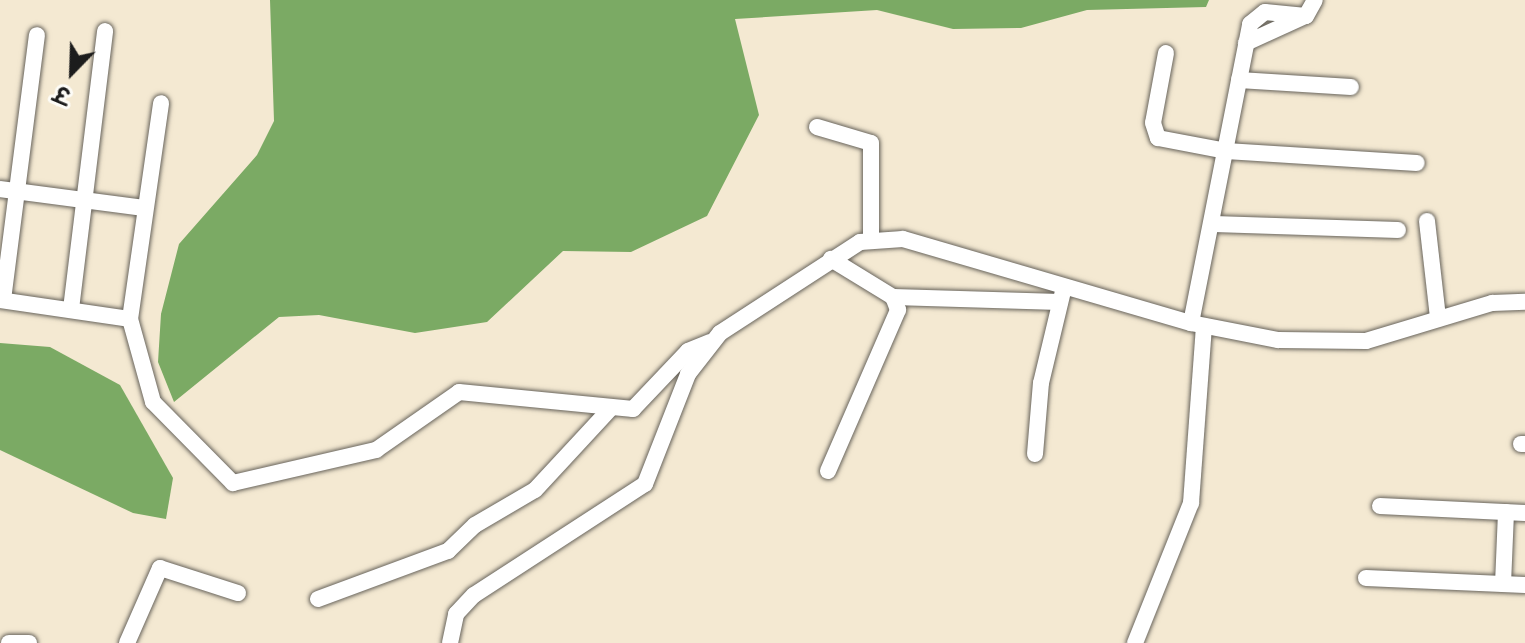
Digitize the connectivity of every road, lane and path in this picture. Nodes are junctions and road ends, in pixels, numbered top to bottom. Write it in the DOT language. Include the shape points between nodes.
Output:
graph roads {
  1 [pos="1315,0"];
  2 [pos="1306,16"];
  3 [pos="105,31"];
  4 [pos="37,35"];
  5 [pos="1246,43"];
  6 [pos="1166,53"];
  7 [pos="1239,80"];
  8 [pos="1351,87"];
  9 [pos="161,103"];
  10 [pos="817,127"];
  11 [pos="1226,151"];
  12 [pos="1417,163"];
  13 [pos="8,190"];
  14 [pos="83,200"];
  15 [pos="144,208"];
  16 [pos="1427,221"];
  17 [pos="1214,224"];
  18 [pos="1398,230"];
  19 [pos="871,238"];
  20 [pos="831,259"];
  21 [pos="1062,294"];
  22 [pos="893,297"];
  23 [pos="2,300"];
  24 [pos="1525,302"];
  25 [pos="71,309"];
  26 [pos="1438,318"];
  27 [pos="130,319"];
  28 [pos="1197,324"];
  29 [pos="711,342"];
  30 [pos="611,408"];
  31 [pos="1035,454"];
  32 [pos="828,471"];
  33 [pos="1380,506"];
  34 [pos="1506,512"];
  35 [pos="1525,513"];
  36 [pos="1366,578"];
  37 [pos="1503,584"];
  38 [pos="1525,585"];
  39 [pos="238,593"];
  40 [pos="318,599"];
  41 [pos="9,643"];
  42 [pos="29,643"];
  43 [pos="127,643"];
  44 [pos="450,643"];
  45 [pos="1135,643"];
  1 -- 2 [label="street"];
  2 -- 5 [label="street"];
  2 -- 5 [label="street" via="1256,13"];
  3 -- 14 [label="street"];
  4 -- 13 [label="street"];
  5 -- 7 [label="street"];
  6 -- 11 [label="street" via="1153,133"];
  7 -- 8 [label="street"];
  7 -- 11 [label="street"];
  9 -- 15 [label="street"];
  10 -- 19 [label="street" via="872,146"];
  11 -- 12 [label="street"];
  11 -- 17 [label="street"];
  13 -- 14 [label="street"];
  13 -- 23 [label="street"];
  14 -- 15 [label="street"];
  14 -- 25 [label="street"];
  15 -- 27 [label="street"];
  16 -- 26 [label="street"];
  17 -- 18 [label="street"];
  17 -- 28 [label="street"];
  19 -- 20 [label="street"];
  19 -- 21 [label="street" via="930,246"];
  20 -- 22 [label="street"];
  20 -- 29 [label="street"];
  21 -- 22 [label="street"];
  21 -- 28 [label="street"];
  21 -- 31 [label="street"];
  22 -- 32 [label="street" via="898,310 883,353 849,408 840,454"];
  23 -- 25 [label="street"];
  24 -- 26 [label="street"];
  25 -- 27 [label="street"];
  26 -- 28 [label="street" via="1366,341 1308,343"];
  27 -- 30 [label="street" via="153,402 233,483 387,446 459,392"];
  28 -- 45 [label="street" via="1191,503"];
  29 -- 30 [label="street" via="688,351 637,407"];
  29 -- 44 [label="street" via="676,399 645,484 474,595 456,614"];
  30 -- 40 [label="street" via="548,479 475,525 448,551"];
  33 -- 34 [label="street"];
  34 -- 35 [label="street"];
  34 -- 37 [label="street"];
  36 -- 37 [label="street"];
  37 -- 38 [label="street"];
  39 -- 43 [label="street" via="160,568"];
  41 -- 42 [label="street"];
}
